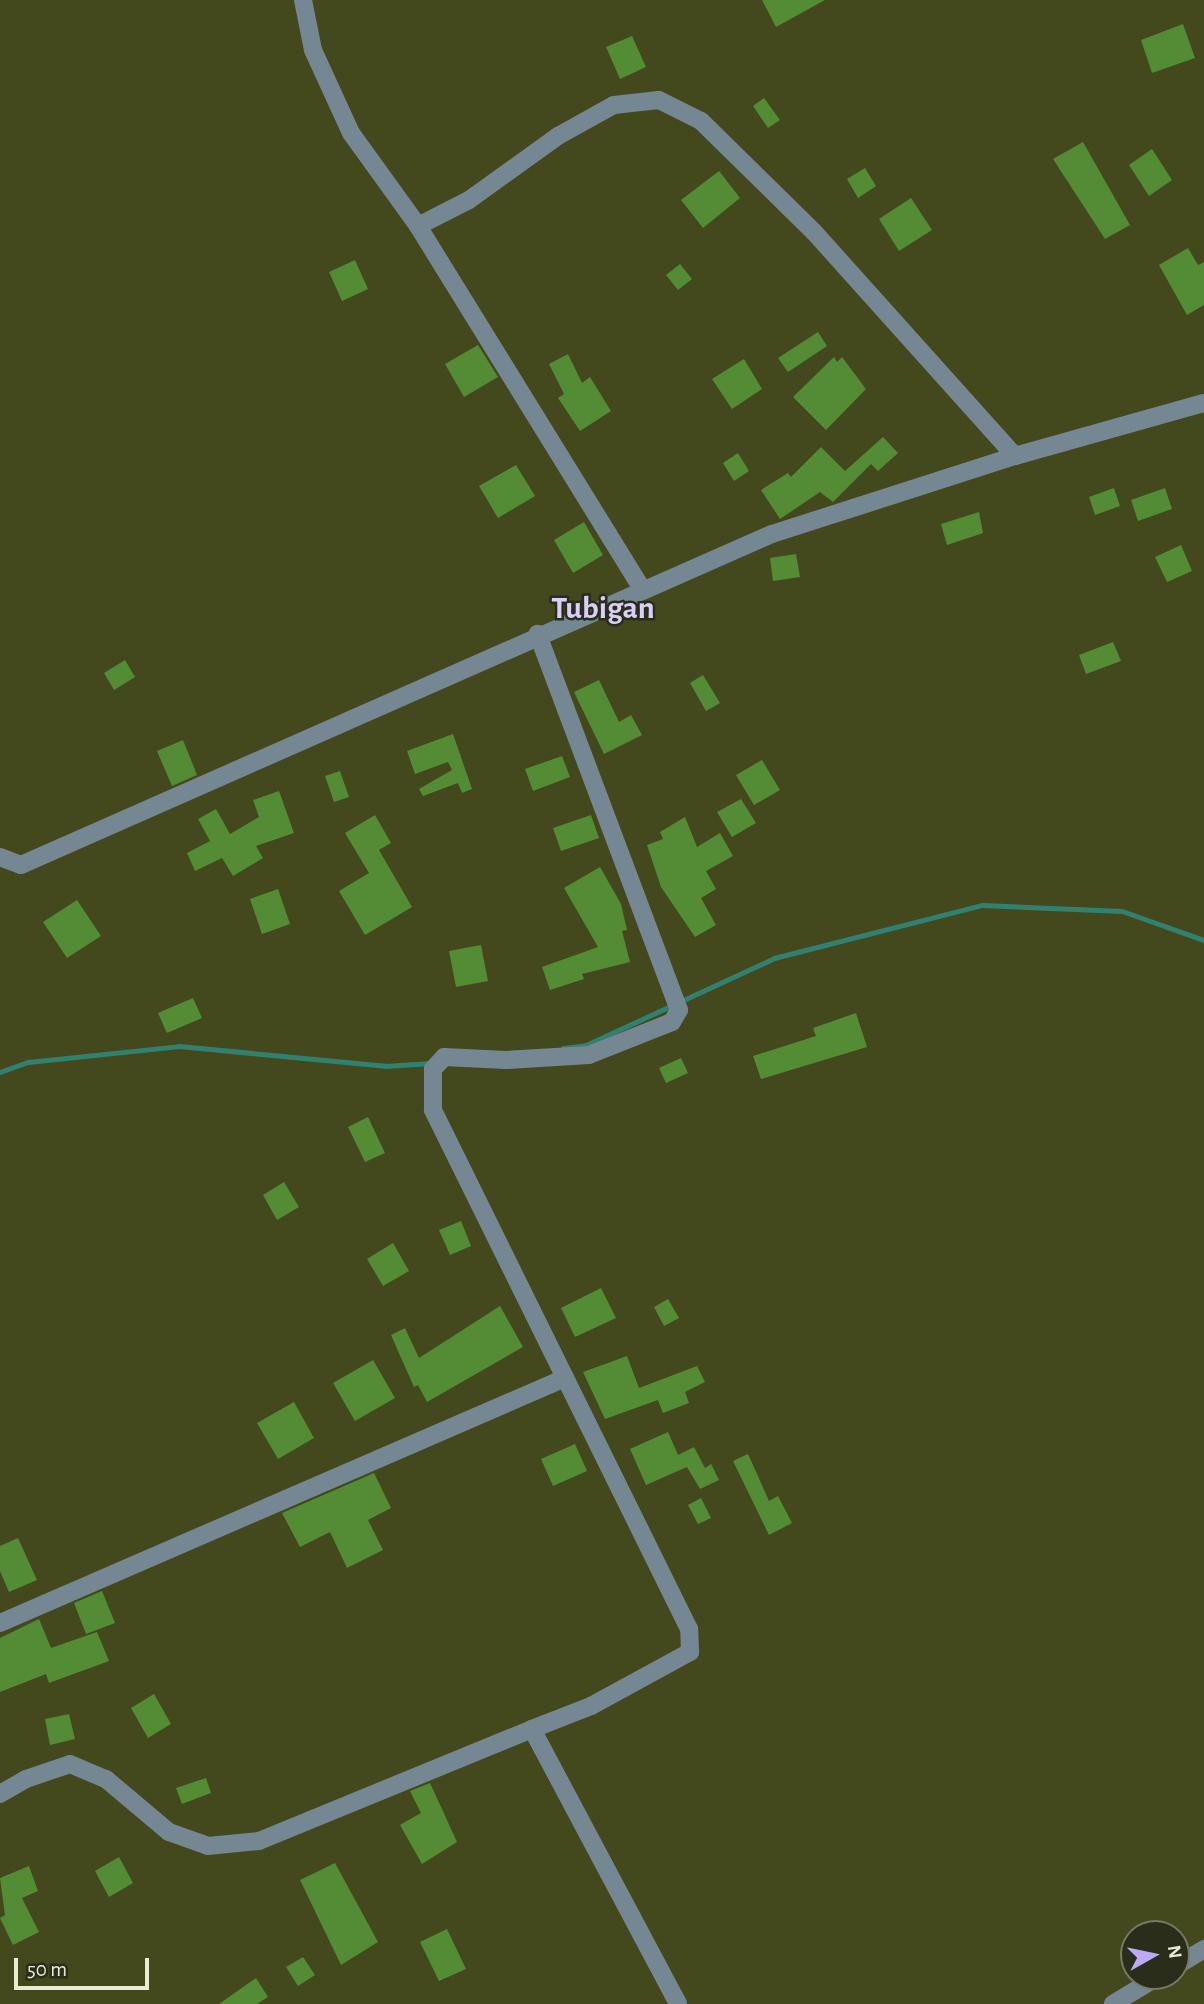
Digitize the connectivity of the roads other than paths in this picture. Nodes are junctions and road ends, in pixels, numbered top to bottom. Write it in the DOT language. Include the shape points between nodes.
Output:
graph roads {
  1 [pos="303,0"];
  2 [pos="418,226"];
  3 [pos="1204,403"];
  4 [pos="1015,456"];
  5 [pos="643,590"];
  6 [pos="538,634"];
  7 [pos="0,857"];
  8 [pos="565,1378"];
  9 [pos="0,1623"];
  10 [pos="532,1729"];
  11 [pos="0,1794"];
  12 [pos="1136,1990"];
  13 [pos="678,2004"];
  14 [pos="1113,2004"];
  1 -- 2 [label="street" via="313,50 351,133"];
  2 -- 4 [label="street" via="469,200 558,136 614,104 659,100 702,121 814,232"];
  2 -- 5 [label="street"];
  3 -- 4 [label="street"];
  4 -- 5 [label="street" via="772,534"];
  5 -- 6 [label="street"];
  6 -- 7 [label="street" via="21,864"];
  6 -- 8 [label="street" via="679,1010 672,1022 589,1055 506,1060 452,1055 433,1069 433,1110"];
  8 -- 9 [label="street"];
  8 -- 10 [label="street" via="689,1629 690,1652 591,1706"];
  10 -- 11 [label="street" via="259,1841 208,1846 169,1832 106,1779 70,1765 26,1779"];
  10 -- 13 [label="street"];
  12 -- 14 [label="street"];
}
